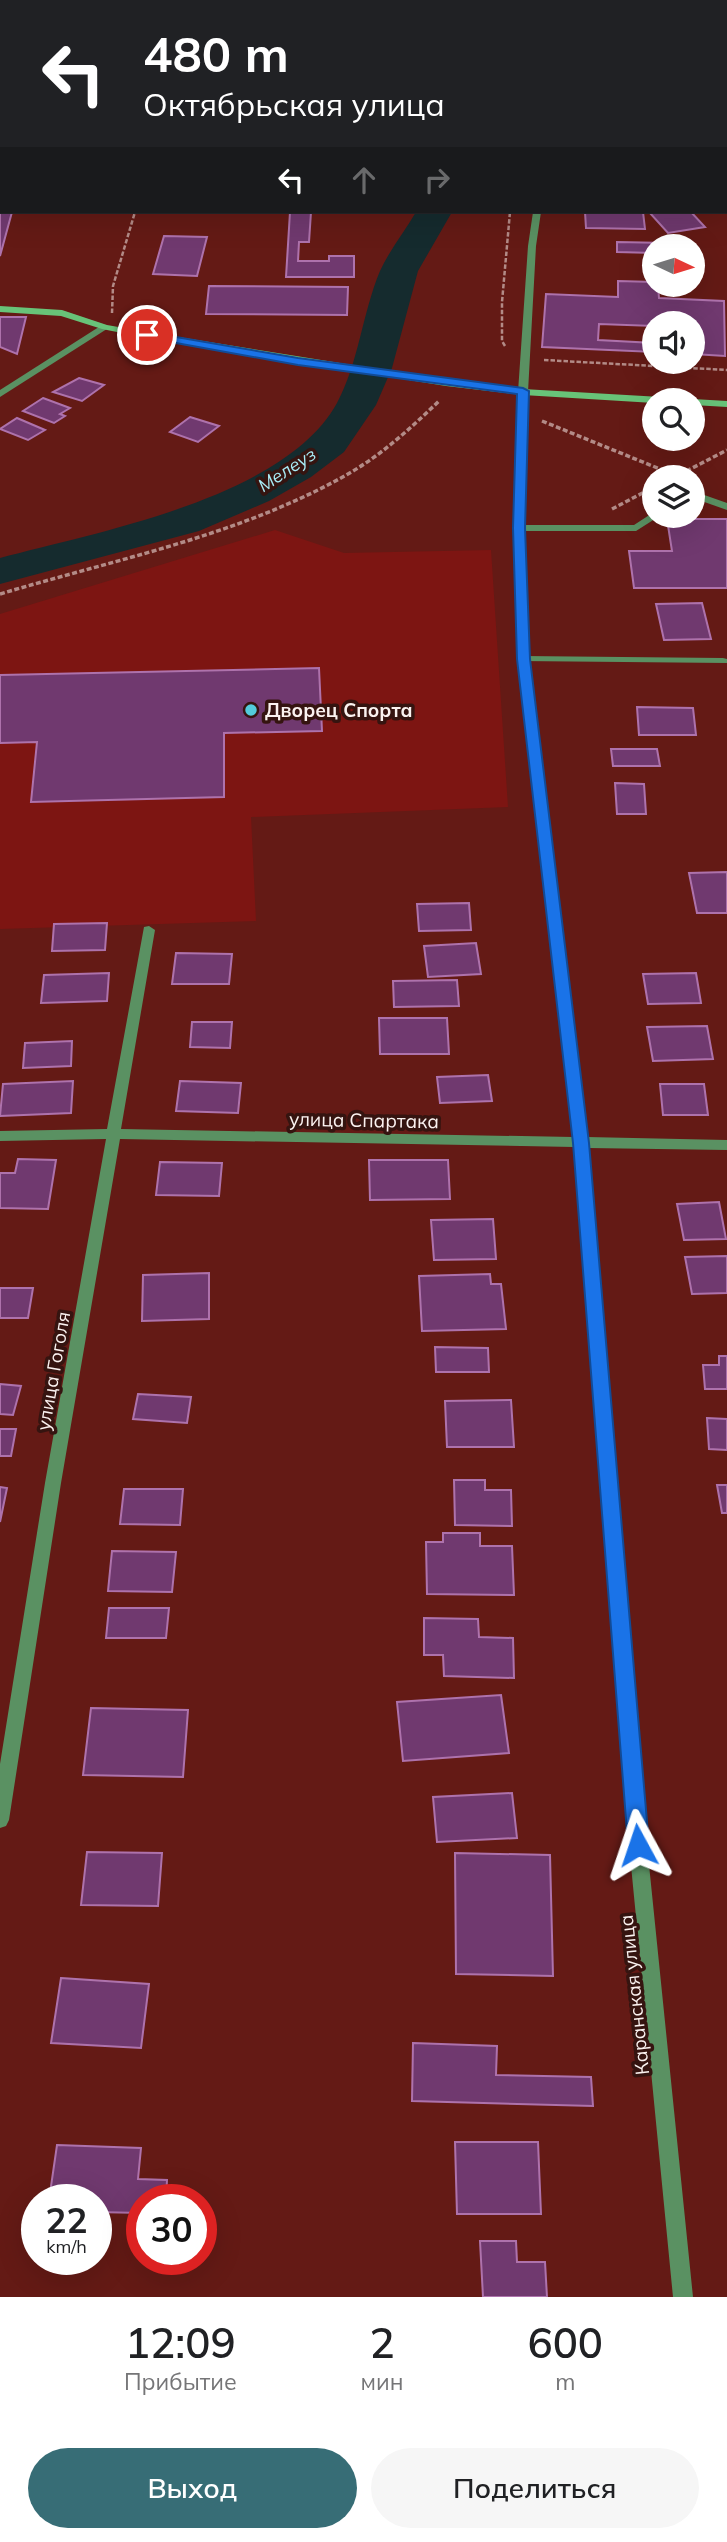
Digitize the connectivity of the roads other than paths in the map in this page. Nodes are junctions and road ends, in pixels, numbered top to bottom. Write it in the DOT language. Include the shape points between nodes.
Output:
graph roads {
  1 [pos="537,214"];
  2 [pos="0,309"];
  3 [pos="105,327"];
  4 [pos="523,391"];
  5 [pos="0,394"];
  6 [pos="642,399"];
  7 [pos="705,403"];
  8 [pos="727,404"];
  9 [pos="705,499"];
  10 [pos="727,507"];
  11 [pos="642,524"];
  12 [pos="519,528"];
  13 [pos="523,659"];
  14 [pos="723,661"];
  15 [pos="149,930"];
  16 [pos="113,1134"];
  17 [pos="0,1136"];
  18 [pos="581,1143"];
  19 [pos="727,1145"];
  20 [pos="0,1820"];
  21 [pos="683,2297"];
  1 -- 4 [label="street, Каранская улица"];
  2 -- 3 [label="street" via="62,313"];
  3 -- 4 [label="street" via="298,361"];
  3 -- 5 [label="street"];
  4 -- 6 [label="street"];
  4 -- 12 [label="street, Каранская улица"];
  7 -- 8 [label="street"];
  9 -- 10 [label="street"];
  11 -- 12 [label="street" via="635,528"];
  12 -- 13 [label="street, Каранская улица"];
  13 -- 14 [label="street"];
  13 -- 18 [label="street, Каранская улица"];
  15 -- 16 [label="street, улица Гоголя"];
  16 -- 17 [label="street, улица Спартака"];
  16 -- 18 [label="street, улица Спартака"];
  16 -- 20 [label="street, улица Гоголя"];
  18 -- 19 [label="street, улица Спартака"];
  18 -- 21 [label="street, Каранская улица" via="638,1845"];
}
